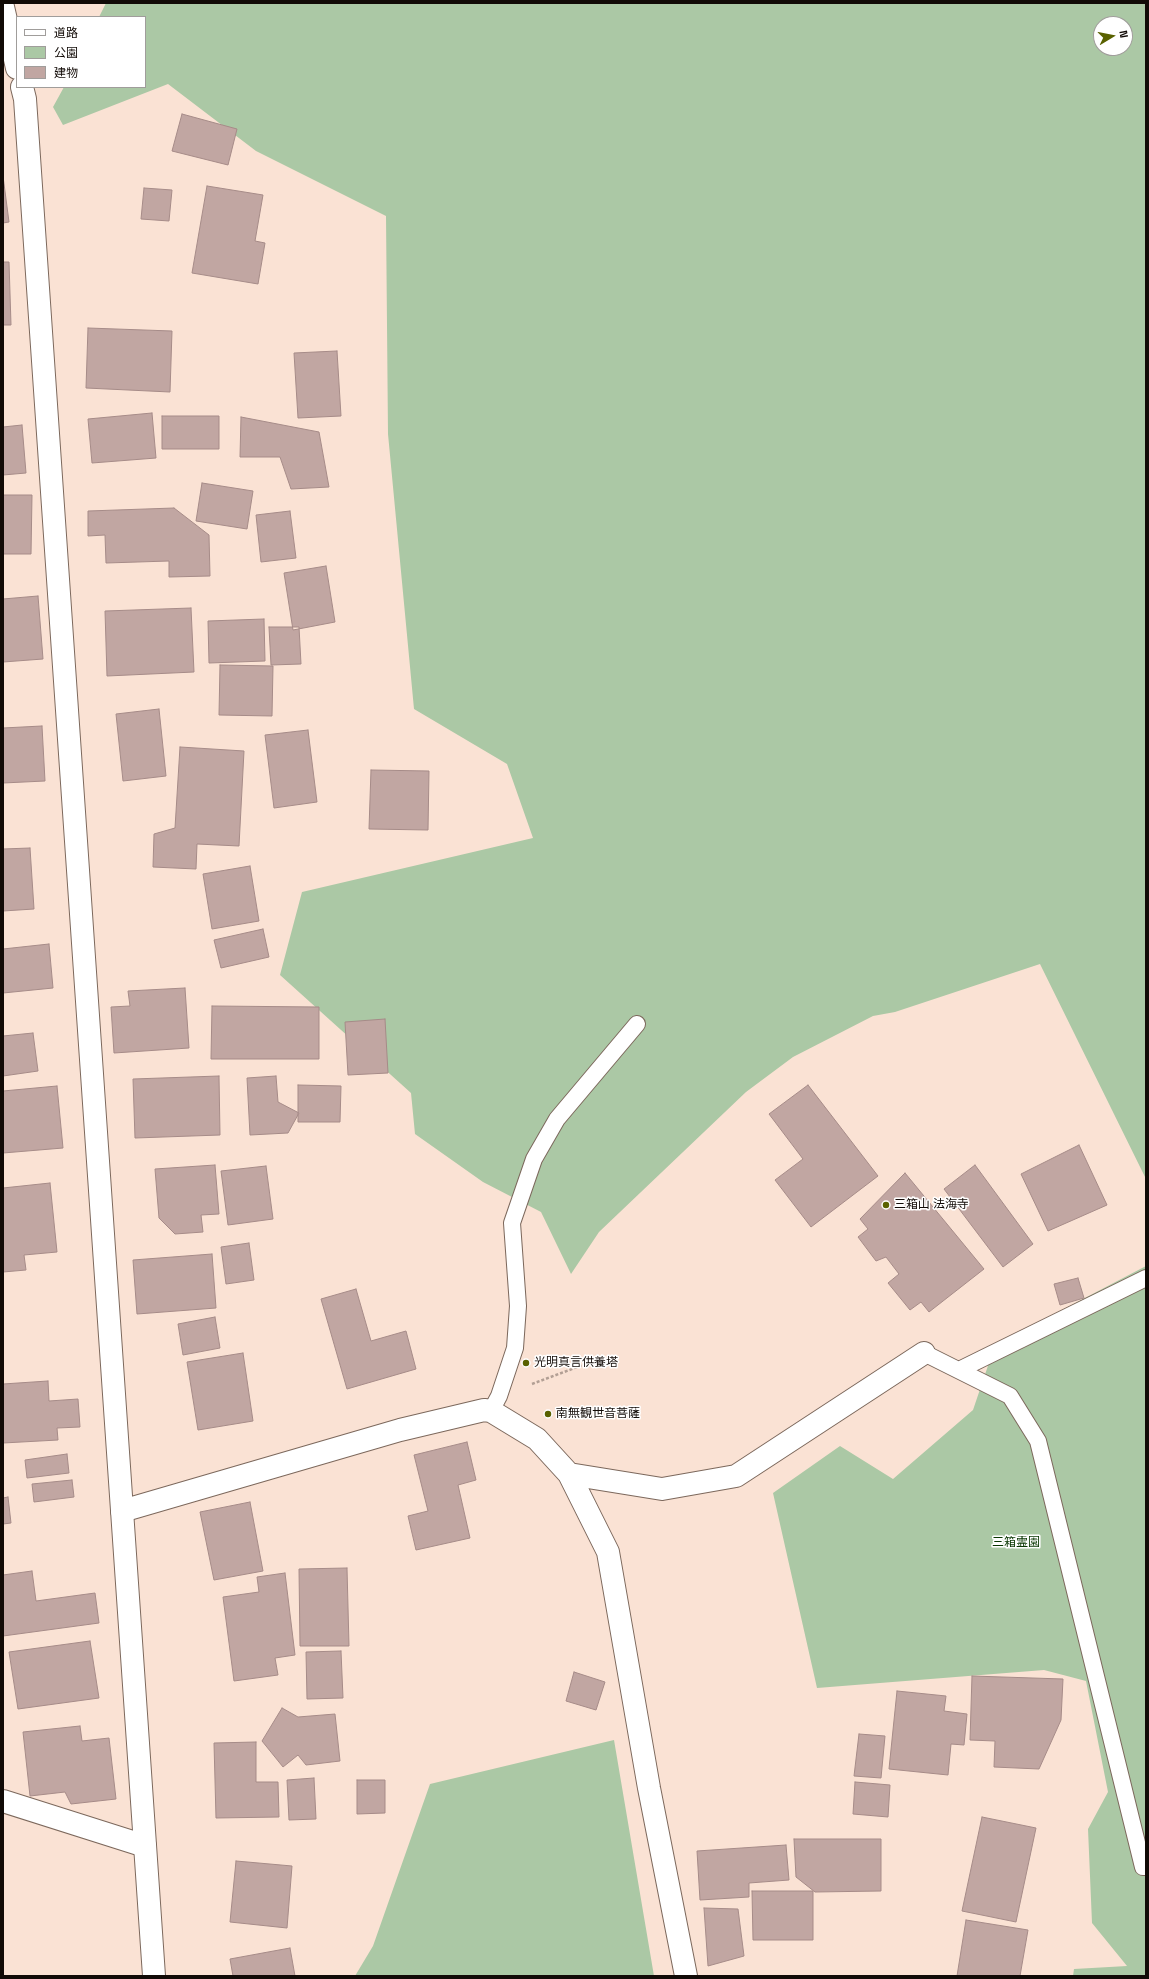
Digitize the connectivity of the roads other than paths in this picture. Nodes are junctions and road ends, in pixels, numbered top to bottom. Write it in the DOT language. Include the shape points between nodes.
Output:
graph roads {
  1 [pos="3,7"];
  2 [pos="16,64"];
  3 [pos="22,88"];
  4 [pos="637,1024"];
  5 [pos="1146,1278"];
  6 [pos="924,1353"];
  7 [pos="959,1370"];
  8 [pos="495,1404"];
  9 [pos="569,1474"];
  10 [pos="122,1511"];
  11 [pos="3,1801"];
  12 [pos="145,1846"];
  13 [pos="1146,1867"];
  14 [pos="154,1976"];
  15 [pos="686,1976"];
  1 -- 2 [label="street"];
  3 -- 10 [label="street"];
  4 -- 8 [label="lane" via="557,1119 534,1159 512,1223 518,1306 514,1348"];
  5 -- 7 [label="lane"];
  6 -- 7 [label="lane"];
  6 -- 9 [label="street" via="736,1476 662,1489"];
  7 -- 13 [label="lane" via="1010,1396 1038,1441 1143,1867"];
  8 -- 9 [label="street" via="537,1439"];
  8 -- 10 [label="street" via="484,1410 400,1430"];
  9 -- 15 [label="street" via="608,1552 652,1804"];
  10 -- 12 [label="street"];
  11 -- 12 [label="street"];
  12 -- 14 [label="street"];
}
